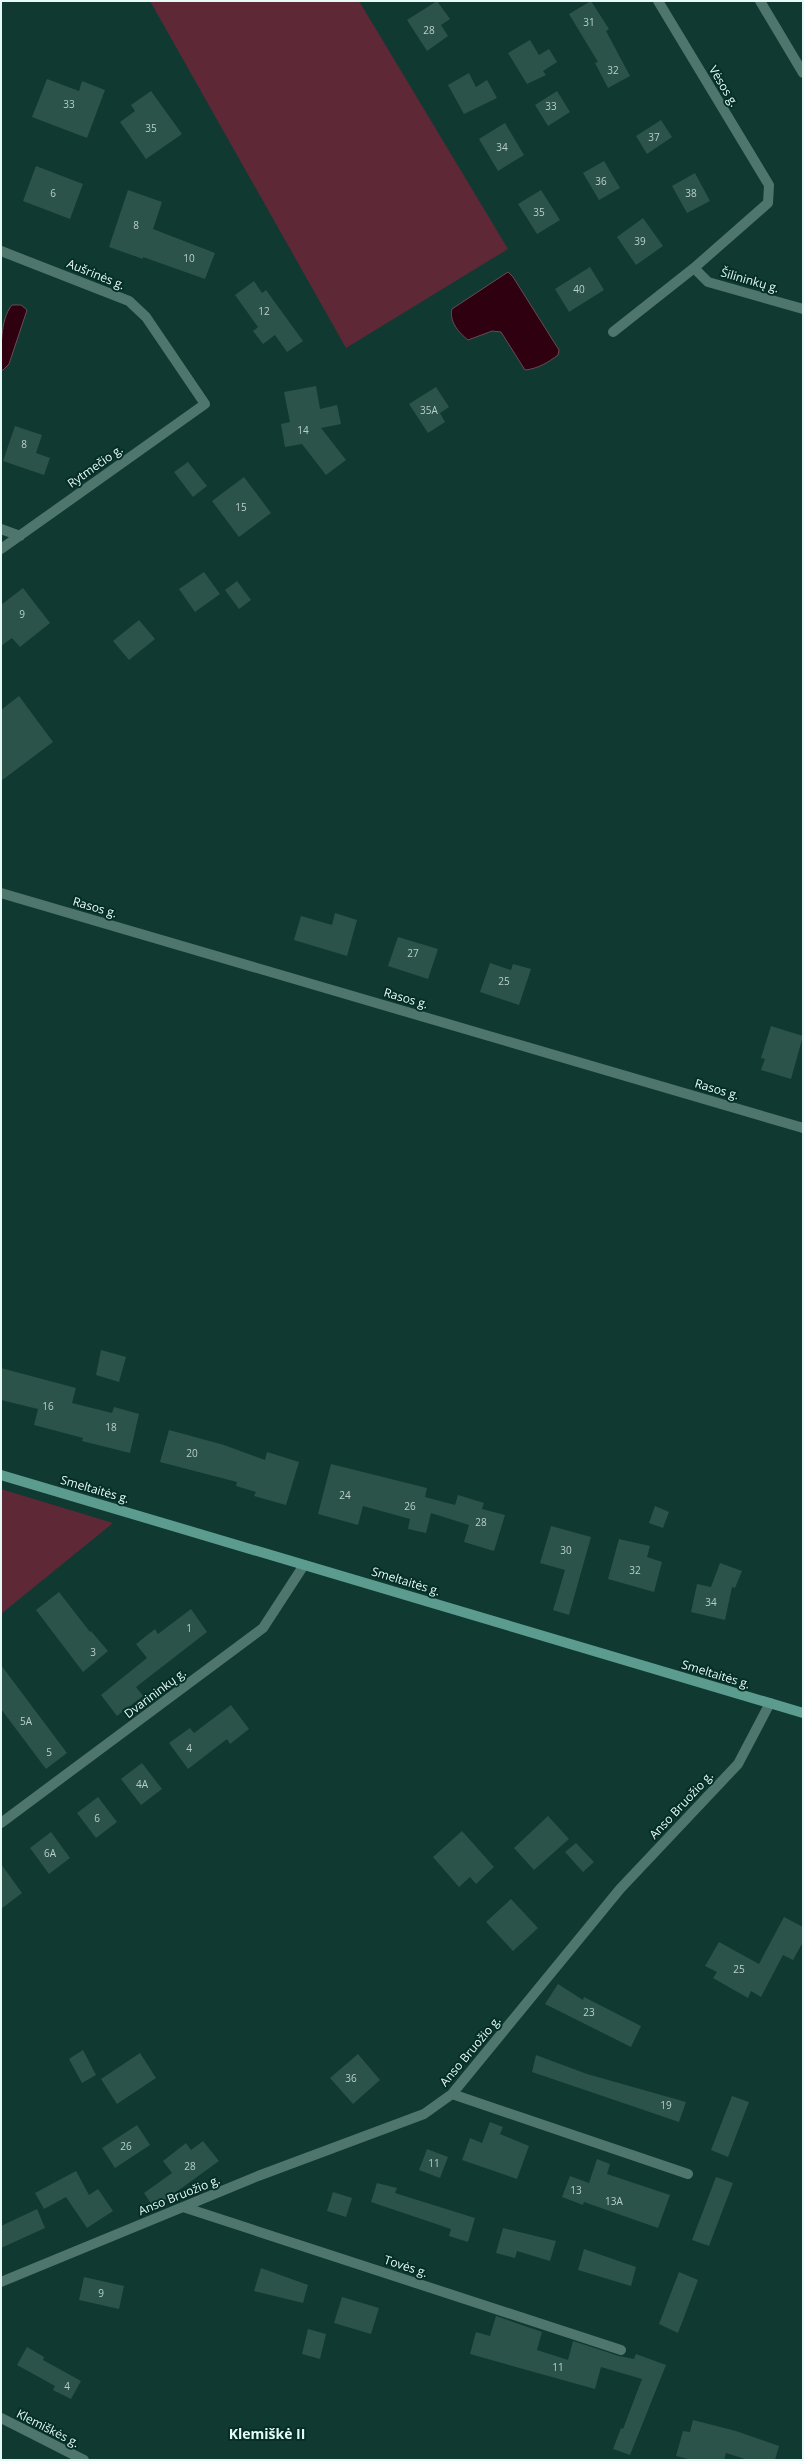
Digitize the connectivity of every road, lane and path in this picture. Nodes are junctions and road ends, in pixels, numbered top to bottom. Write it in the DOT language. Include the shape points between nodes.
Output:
graph roads {
  1 [pos="658,1"];
  2 [pos="760,1"];
  3 [pos="803,72"];
  4 [pos="1,251"];
  5 [pos="694,268"];
  6 [pos="803,309"];
  7 [pos="613,332"];
  8 [pos="205,404"];
  9 [pos="1,529"];
  10 [pos="20,536"];
  11 [pos="1,550"];
  12 [pos="1,893"];
  13 [pos="803,1128"];
  14 [pos="1,1475"];
  15 [pos="304,1565"];
  16 [pos="770,1703"];
  17 [pos="803,1713"];
  18 [pos="1,1823"];
  19 [pos="452,2094"];
  20 [pos="688,2174"];
  21 [pos="183,2207"];
  22 [pos="1,2282"];
  23 [pos="621,2350"];
  24 [pos="1,2418"];
  25 [pos="84,2460"];
  1 -- 5 [label="street, Vėsos g." via="769,185 768,203"];
  2 -- 3 [label="street"];
  4 -- 8 [label="street, Aušrinės g." via="129,301 146,317"];
  5 -- 6 [label="street, Šilininkų g." via="708,282"];
  5 -- 7 [label="street"];
  8 -- 10 [label="street, Rytmečio g."];
  9 -- 10 [label="street"];
  10 -- 11 [label="street, Rytmečio g."];
  12 -- 13 [label="street, Rasos g."];
  14 -- 15 [label="main road, Smeltaitės g."];
  15 -- 16 [label="main road, Smeltaitės g."];
  15 -- 18 [label="street, Dvarininkų g." via="264,1628"];
  16 -- 17 [label="main road, Smeltaitės g."];
  16 -- 19 [label="street, Anso Bruožio g." via="738,1764 620,1889"];
  19 -- 20 [label="street"];
  19 -- 21 [label="street, Anso Bruožio g." via="424,2114"];
  21 -- 22 [label="street, Anso Bruožio g."];
  21 -- 23 [label="street, Tovės g."];
  24 -- 25 [label="street, Klemiškės g."];
}
